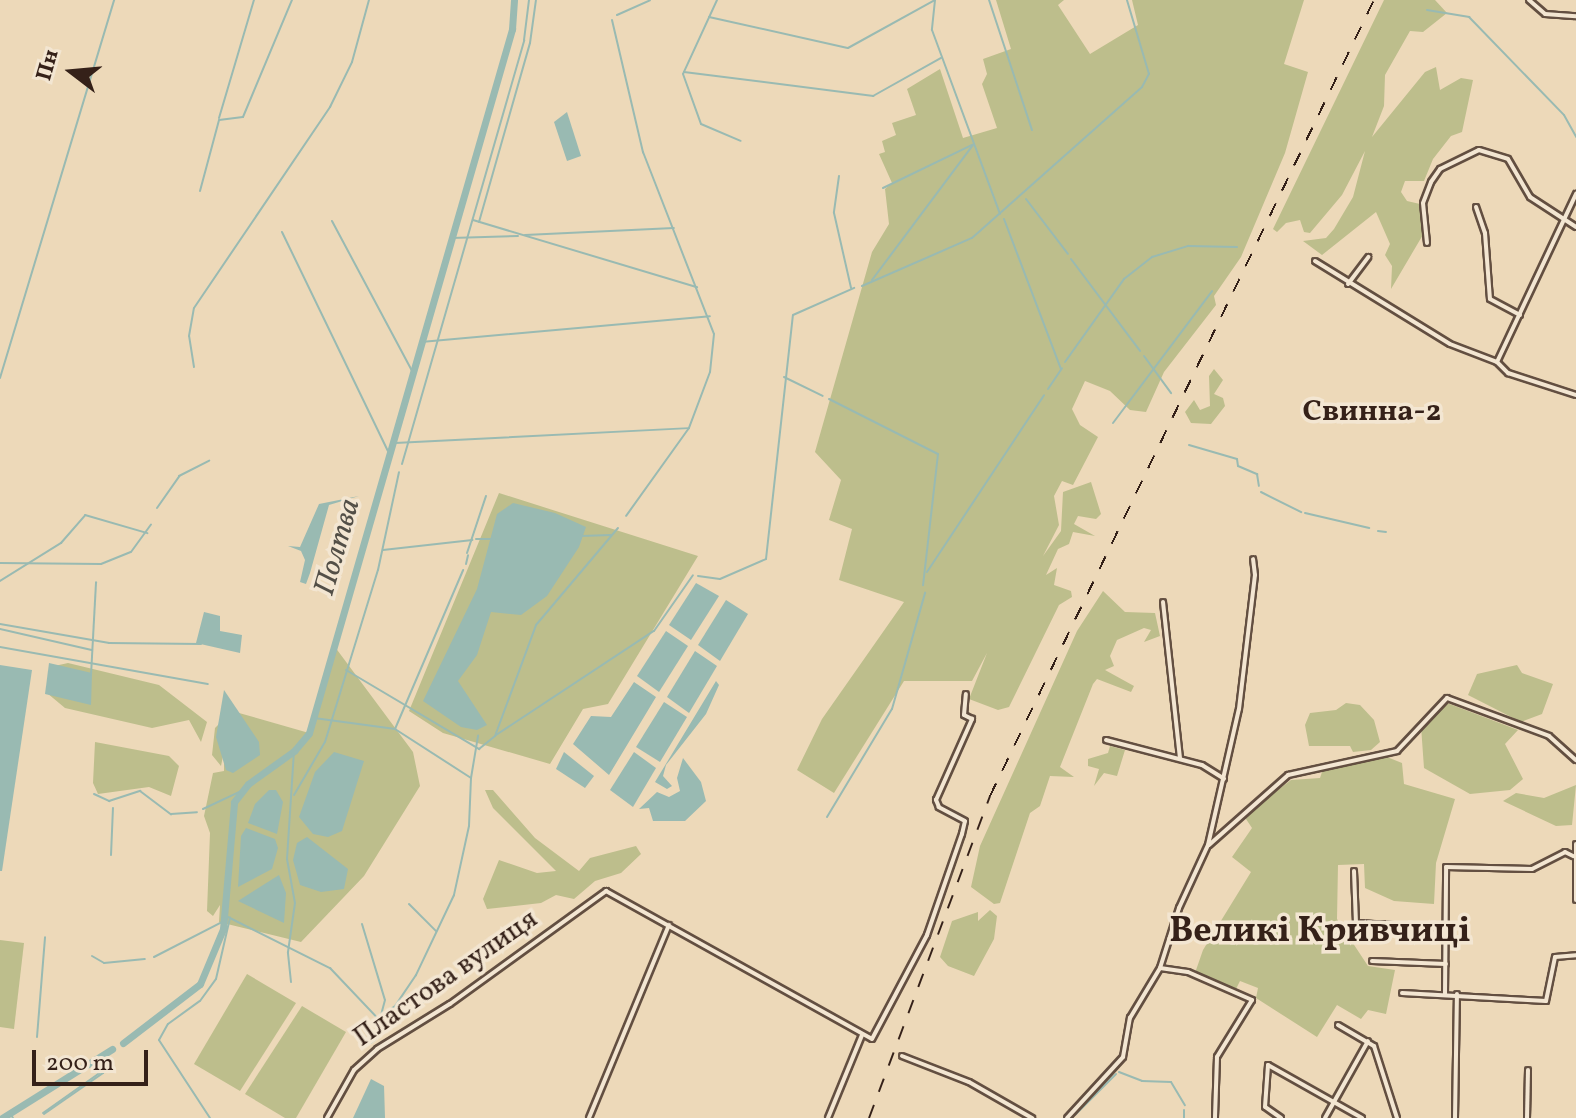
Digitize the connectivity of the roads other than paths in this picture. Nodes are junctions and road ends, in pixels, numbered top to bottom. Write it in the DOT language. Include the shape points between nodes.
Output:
graph roads {
  1 [pos="1529,0"];
  2 [pos="1576,16"];
  3 [pos="1576,194"];
  4 [pos="1476,207"];
  5 [pos="1564,219"];
  6 [pos="1576,227"];
  7 [pos="1427,243"];
  8 [pos="1368,257"];
  9 [pos="1315,261"];
  10 [pos="1348,284"];
  11 [pos="1520,315"];
  12 [pos="1497,362"];
  13 [pos="1576,395"];
  14 [pos="1253,559"];
  15 [pos="1163,602"];
  16 [pos="966,694"];
  17 [pos="1106,740"];
  18 [pos="1180,758"];
  19 [pos="1576,760"];
  20 [pos="1224,779"];
  21 [pos="1576,844"];
  22 [pos="1208,845"];
  23 [pos="1573,856"];
  24 [pos="1354,871"];
  25 [pos="1576,900"];
  26 [pos="669,925"];
  27 [pos="1447,928"];
  28 [pos="1576,955"];
  29 [pos="1372,961"];
  30 [pos="1446,964"];
  31 [pos="1160,968"];
  32 [pos="1402,993"];
  33 [pos="1445,994"];
  34 [pos="1457,994"];
  35 [pos="1338,1025"];
  36 [pos="862,1035"];
  37 [pos="1368,1041"];
  38 [pos="902,1056"];
  39 [pos="1528,1070"];
  40 [pos="1333,1103"];
  41 [pos="327,1118"];
  42 [pos="589,1118"];
  43 [pos="828,1118"];
  44 [pos="1032,1118"];
  45 [pos="1067,1118"];
  46 [pos="1215,1118"];
  47 [pos="1281,1118"];
  48 [pos="1325,1118"];
  49 [pos="1362,1118"];
  50 [pos="1397,1118"];
  51 [pos="1455,1118"];
  52 [pos="1527,1118"];
  1 -- 2 [label="street" via="1535,10"];
  3 -- 5 [label="street"];
  4 -- 11 [label="street" via="1485,233 1490,299"];
  5 -- 6 [label="street"];
  5 -- 7 [label="street" via="1530,197 1508,159 1494,152 1468,151 1440,169 1431,182 1423,203"];
  5 -- 11 [label="street"];
  8 -- 10 [label="street"];
  9 -- 10 [label="street"];
  10 -- 12 [label="street" via="1450,344"];
  11 -- 12 [label="street"];
  12 -- 13 [label="street" via="1508,373"];
  14 -- 20 [label="street" via="1242,689"];
  15 -- 18 [label="street"];
  16 -- 36 [label="street" via="964,715 972,719 936,800 965,821 962,834 927,935 872,1039"];
  17 -- 18 [label="street"];
  18 -- 20 [label="street"];
  19 -- 22 [label="street" via="1549,736 1447,698 1397,751 1288,775"];
  20 -- 22 [label="street"];
  21 -- 23 [label="street"];
  22 -- 31 [label="street" via="1179,908"];
  23 -- 25 [label="street"];
  23 -- 27 [label="street" via="1565,852 1532,869 1446,867"];
  24 -- 27 [label="street" via="1356,923"];
  26 -- 36 [label="street"];
  26 -- 41 [label="street, Пластова вулиця" via="606,891 450,1004 377,1049 354,1070"];
  26 -- 42 [label="street"];
  27 -- 30 [label="street"];
  28 -- 34 [label="street" via="1555,957 1546,1001"];
  29 -- 30 [label="street"];
  30 -- 33 [label="street"];
  31 -- 45 [label="street" via="1136,1005 1118,1067"];
  31 -- 46 [label="street" via="1194,974 1252,1000 1217,1057"];
  32 -- 33 [label="street"];
  33 -- 34 [label="street"];
  34 -- 51 [label="street"];
  35 -- 37 [label="street"];
  36 -- 43 [label="street"];
  37 -- 40 [label="street"];
  37 -- 50 [label="street" via="1377,1049"];
  38 -- 44 [label="street" via="969,1082"];
  39 -- 52 [label="street"];
  40 -- 47 [label="street" via="1265,1068 1265,1107"];
  40 -- 48 [label="street"];
  40 -- 49 [label="street"];
}
